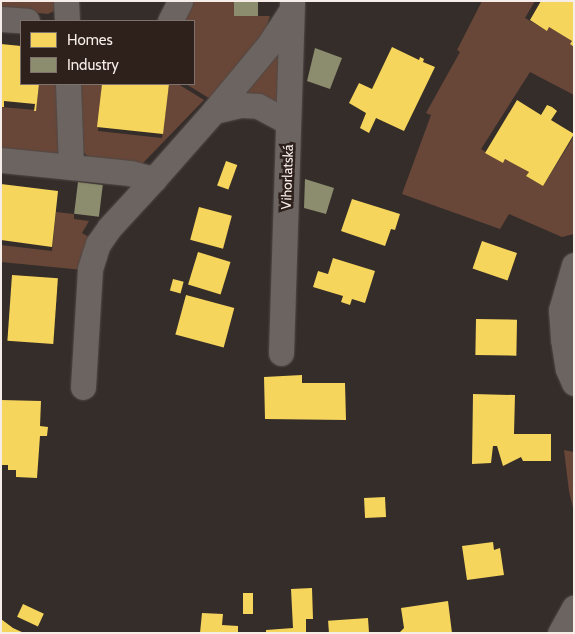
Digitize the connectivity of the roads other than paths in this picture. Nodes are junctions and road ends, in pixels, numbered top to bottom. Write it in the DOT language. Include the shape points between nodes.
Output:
graph roads {
  1 [pos="66,1"];
  2 [pos="180,1"];
  3 [pos="292,6"];
  4 [pos="1,19"];
  5 [pos="20,20"];
  6 [pos="67,20"];
  7 [pos="170,20"];
  8 [pos="68,85"];
  9 [pos="214,111"];
  10 [pos="288,122"];
  11 [pos="1,160"];
  12 [pos="70,167"];
  13 [pos="154,179"];
  14 [pos="574,265"];
  15 [pos="281,353"];
  16 [pos="574,383"];
  17 [pos="83,387"];
  18 [pos="574,608"];
  19 [pos="560,633"];
  1 -- 6 [label="street"];
  2 -- 7 [label="street"];
  3 -- 9 [label="street" via="268,46"];
  3 -- 10 [label="street, Vihorlatská"];
  4 -- 5 [label="street"];
  8 -- 12 [label="street"];
  9 -- 10 [label="street" via="240,105 258,106"];
  9 -- 13 [label="street"];
  10 -- 15 [label="street, Vihorlatská"];
  11 -- 12 [label="street"];
  12 -- 13 [label="street" via="130,173"];
  13 -- 17 [label="street" via="98,244 90,268"];
  14 -- 16 [label="street" via="562,310 562,339"];
  18 -- 19 [label="street"];
}
